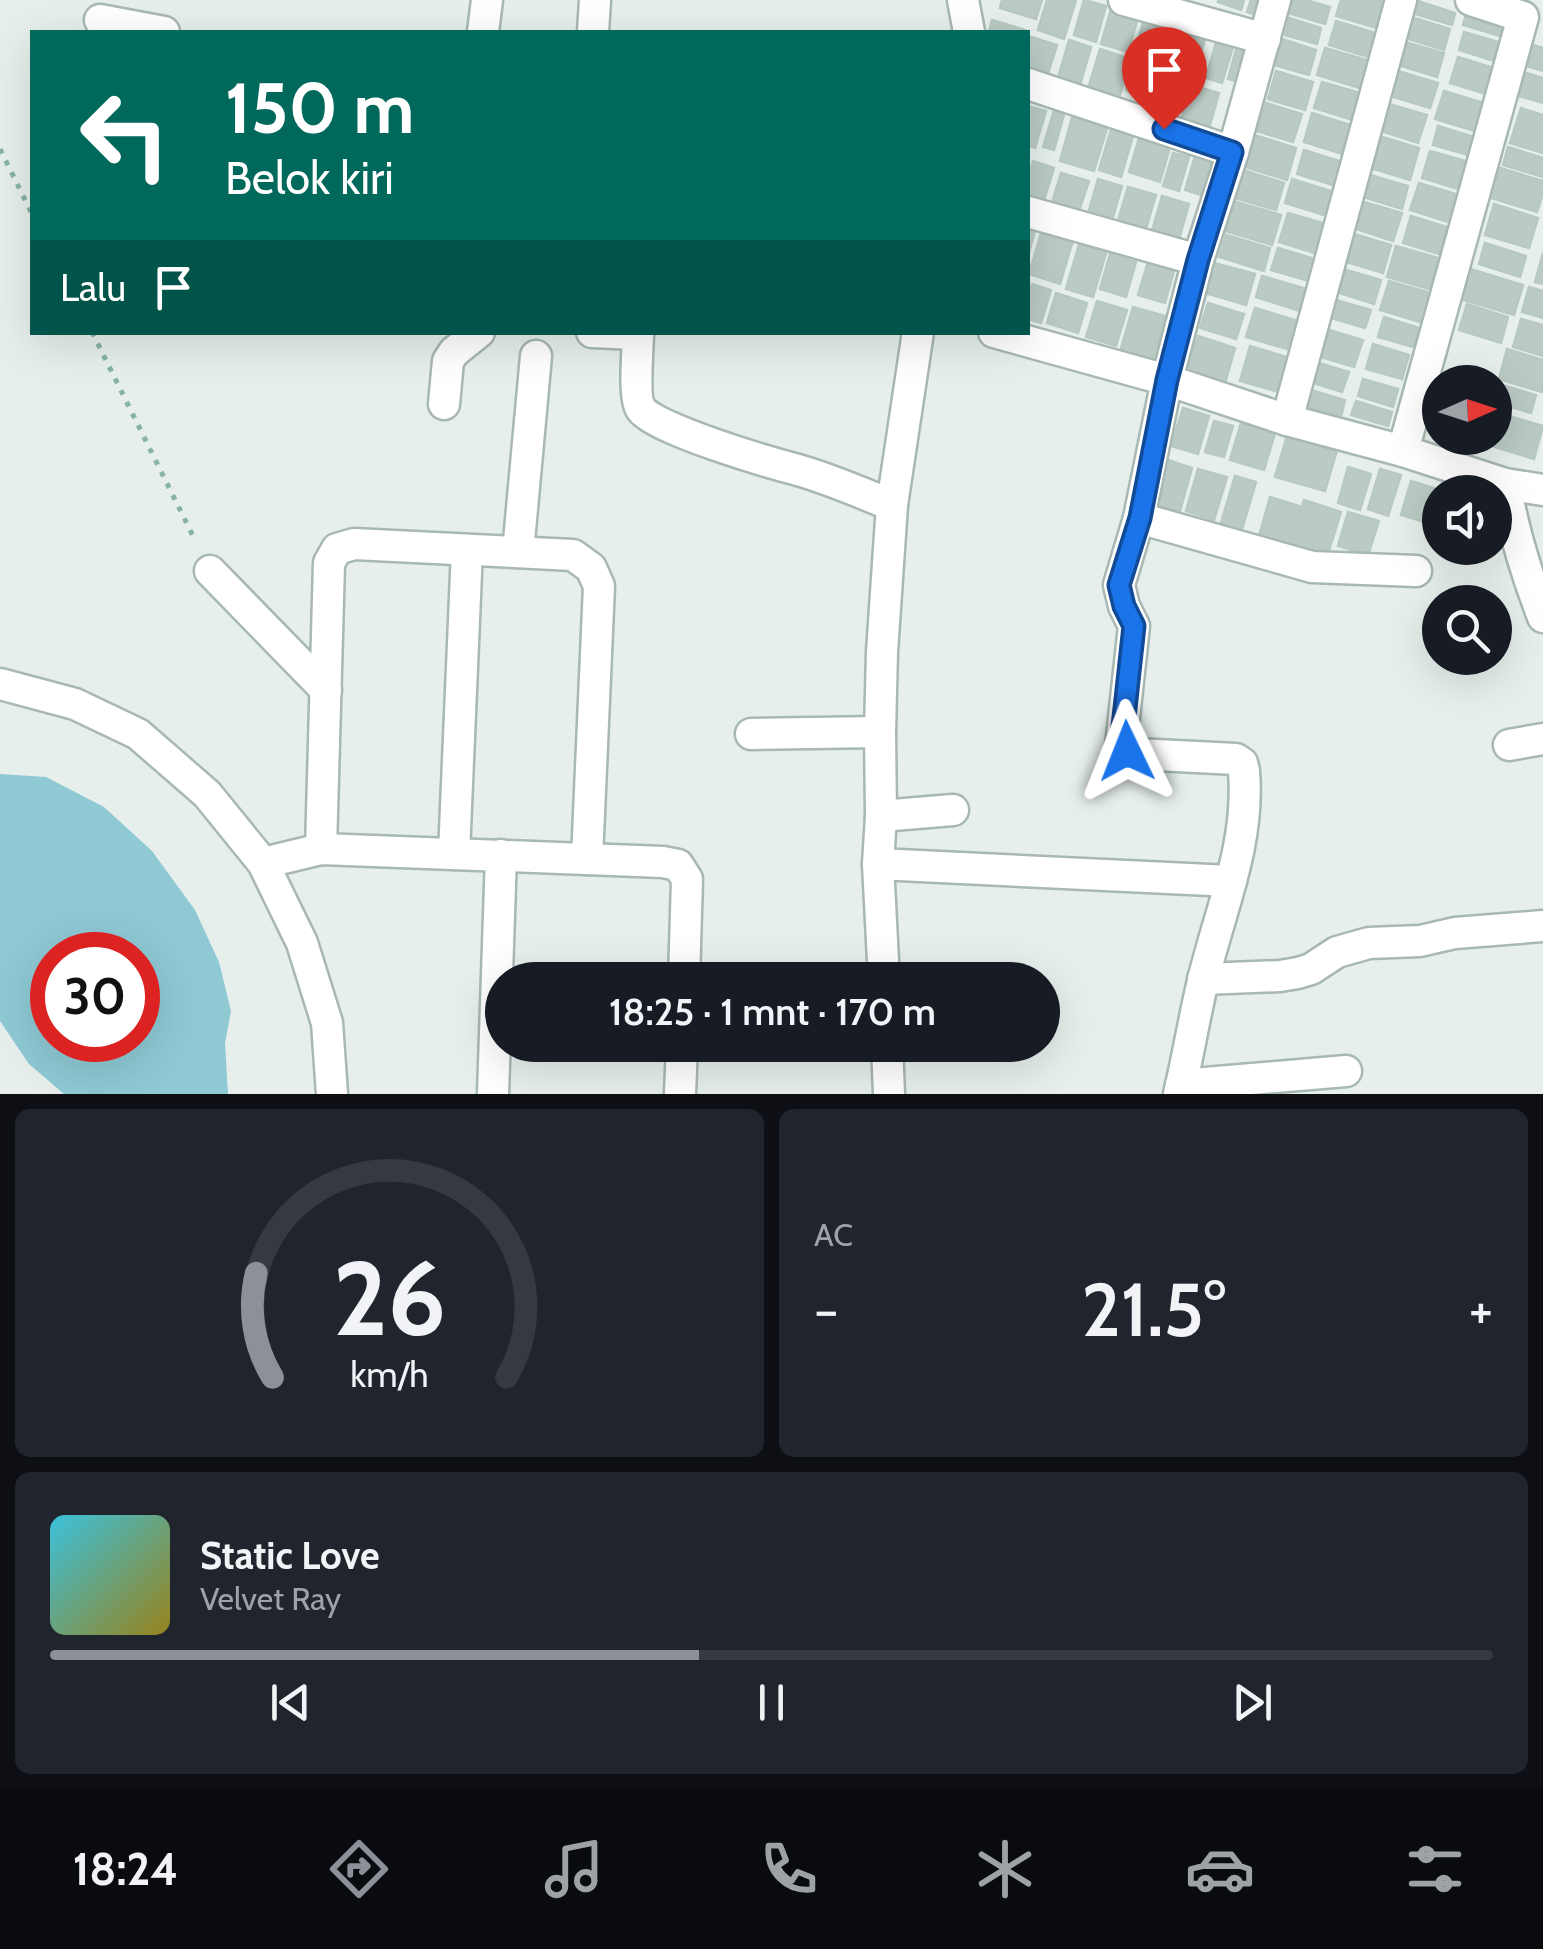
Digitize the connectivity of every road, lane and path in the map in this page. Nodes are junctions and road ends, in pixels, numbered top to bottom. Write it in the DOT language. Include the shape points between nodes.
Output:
graph roads {
  1 [pos="488,0"];
  2 [pos="594,0"];
  3 [pos="962,0"];
  4 [pos="1124,0"];
  5 [pos="1275,0"];
  6 [pos="1401,0"];
  7 [pos="1471,0"];
  8 [pos="1527,8"];
  9 [pos="100,20"];
  10 [pos="153,30"];
  11 [pos="483,30"];
  12 [pos="593,30"];
  13 [pos="969,30"];
  14 [pos="1264,39"];
  15 [pos="1030,85"];
  16 [pos="0,149"];
  17 [pos="1232,152"];
  18 [pos="30,210"];
  19 [pos="1030,213"];
  20 [pos="1198,260"];
  21 [pos="93,335"];
  22 [pos="475,335"];
  23 [pos="638,335"];
  24 [pos="918,335"];
  25 [pos="1005,335"];
  26 [pos="536,356"];
  27 [pos="1167,380"];
  28 [pos="444,404"];
  29 [pos="1287,420"];
  30 [pos="1403,451"];
  31 [pos="1477,475"];
  32 [pos="1512,485"];
  33 [pos="1543,490"];
  34 [pos="892,505"];
  35 [pos="1140,518"];
  36 [pos="1512,525"];
  37 [pos="194,538"];
  38 [pos="467,550"];
  39 [pos="518,552"];
  40 [pos="210,571"];
  41 [pos="1416,571"];
  42 [pos="1543,617"];
  43 [pos="0,684"];
  44 [pos="326,690"];
  45 [pos="880,732"];
  46 [pos="752,734"];
  47 [pos="1543,739"];
  48 [pos="1509,745"];
  49 [pos="953,810"];
  50 [pos="881,816"];
  51 [pos="321,848"];
  52 [pos="454,854"];
  53 [pos="501,856"];
  54 [pos="588,859"];
  55 [pos="263,863"];
  56 [pos="878,864"];
  57 [pos="1231,882"];
  58 [pos="1543,926"];
  59 [pos="685,962"];
  60 [pos="883,962"];
  61 [pos="1203,979"];
  62 [pos="681,1062"];
  63 [pos="888,1062"];
  64 [pos="1346,1072"];
  65 [pos="1180,1090"];
  66 [pos="332,1094"];
  67 [pos="493,1094"];
  68 [pos="680,1094"];
  69 [pos="889,1094"];
  1 -- 11 [label="street"];
  2 -- 12 [label="street"];
  3 -- 13 [label="street"];
  4 -- 14 [label="street"];
  5 -- 14 [label="street"];
  6 -- 29 [label="street"];
  7 -- 8 [label="street"];
  8 -- 30 [label="street"];
  9 -- 10 [label="street"];
  14 -- 17 [label="street"];
  15 -- 17 [label="street"];
  16 -- 18 [label="path"];
  17 -- 20 [label="street"];
  19 -- 20 [label="street"];
  20 -- 27 [label="street"];
  21 -- 37 [label="path"];
  22 -- 28 [label="street" via="448,360"];
  23 -- 34 [label="street" via="644,412 679,431"];
  24 -- 34 [label="street"];
  25 -- 27 [label="street"];
  26 -- 39 [label="street"];
  27 -- 29 [label="street"];
  27 -- 35 [label="street"];
  29 -- 30 [label="street"];
  30 -- 31 [label="street"];
  32 -- 33 [label="street"];
  34 -- 45 [label="street"];
  35 -- 41 [label="street" via="1312,567"];
  35 -- 57 [label="street" via="1119,585 1134,626 1121,745 1136,754 1242,763 1244,824"];
  36 -- 42 [label="street"];
  38 -- 39 [label="street"];
  38 -- 44 [label="street" via="337,548 329,563"];
  38 -- 52 [label="street"];
  39 -- 54 [label="street" via="573,555 591,568 600,586"];
  40 -- 44 [label="street"];
  43 -- 55 [label="street" via="76,704 138,734 207,794"];
  44 -- 51 [label="street"];
  45 -- 46 [label="street"];
  45 -- 50 [label="street"];
  47 -- 48 [label="street"];
  49 -- 50 [label="street"];
  50 -- 56 [label="street"];
  51 -- 52 [label="street"];
  51 -- 55 [label="street"];
  52 -- 53 [label="street"];
  53 -- 54 [label="street"];
  53 -- 67 [label="street"];
  54 -- 59 [label="street" via="678,864 687,879"];
  55 -- 66 [label="street" via="302,942 326,1023"];
  56 -- 57 [label="street"];
  56 -- 60 [label="street"];
  57 -- 61 [label="street"];
  58 -- 61 [label="street" via="1369,943 1298,973"];
  61 -- 65 [label="street"];
  62 -- 68 [label="street"];
  63 -- 69 [label="street"];
  64 -- 65 [label="street"];
}
